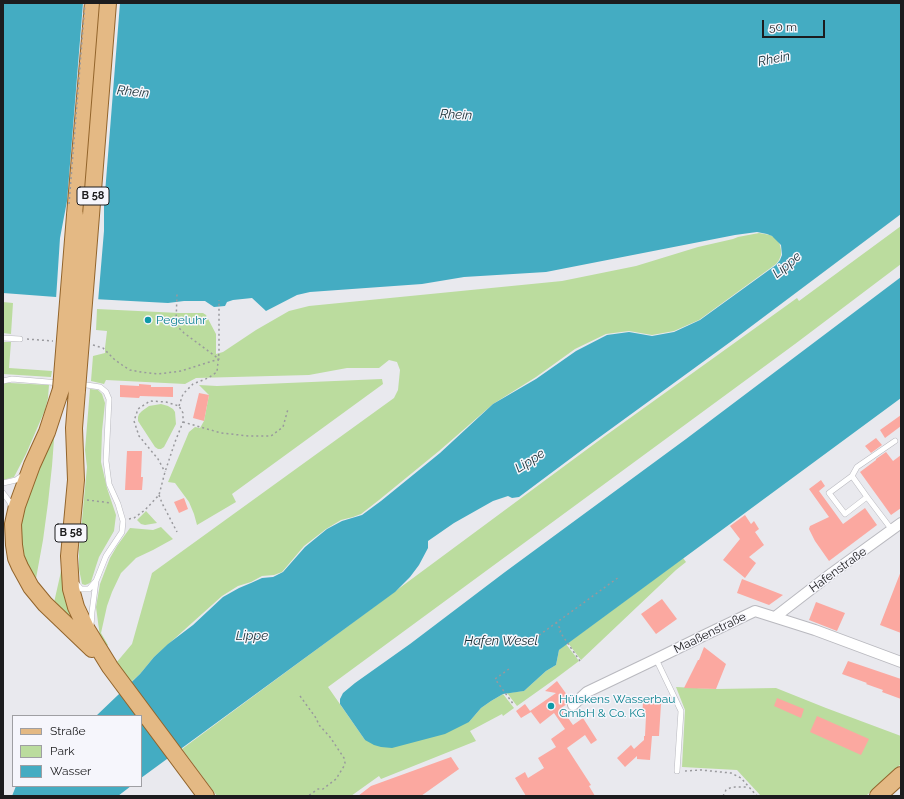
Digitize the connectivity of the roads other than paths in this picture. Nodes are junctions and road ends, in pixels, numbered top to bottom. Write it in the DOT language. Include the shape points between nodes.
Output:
graph roads {
  1 [pos="93,3"];
  2 [pos="108,3"];
  3 [pos="3,338"];
  4 [pos="20,339"];
  5 [pos="3,381"];
  6 [pos="70,386"];
  7 [pos="894,441"];
  8 [pos="32,465"];
  9 [pos="852,476"];
  10 [pos="3,483"];
  11 [pos="3,493"];
  12 [pos="867,497"];
  13 [pos="901,523"];
  14 [pos="13,524"];
  15 [pos="892,530"];
  16 [pos="70,576"];
  17 [pos="96,581"];
  18 [pos="775,618"];
  19 [pos="93,639"];
  20 [pos="656,659"];
  21 [pos="901,662"];
  22 [pos="110,667"];
  23 [pos="573,705"];
  24 [pos="677,771"];
  25 [pos="901,775"];
  26 [pos="206,796"];
  27 [pos="878,796"];
  1 -- 6 [label="main road, B 58, bridge"];
  2 -- 6 [label="main road, B 58, bridge"];
  3 -- 4 [label="lane"];
  5 -- 6 [label="lane"];
  6 -- 8 [label="main road, B 58"];
  6 -- 16 [label="main road, B 58" via="76,480 69,556"];
  6 -- 17 [label="lane" via="100,387 109,399 106,461 109,484 123,521 122,532 106,556"];
  7 -- 9 [label="lane" via="857,468"];
  8 -- 10 [label="lane" via="16,480"];
  8 -- 14 [label="main road, B 58"];
  9 -- 12 [label="lane"];
  9 -- 12 [label="lane" via="828,493 845,514"];
  11 -- 14 [label="lane" via="11,505"];
  12 -- 15 [label="lane"];
  13 -- 15 [label="street, Hafenstraße"];
  14 -- 22 [label="main road, B 58" via="16,558 31,587"];
  15 -- 18 [label="street, Hafenstraße"];
  16 -- 17 [label="lane" via="81,589 89,588"];
  16 -- 19 [label="main road, B 58" via="76,607"];
  17 -- 19 [label="lane" via="91,627"];
  18 -- 20 [label="street, Maaßenstraße" via="755,611"];
  18 -- 21 [label="street, Maaßenstraße"];
  19 -- 22 [label="main road, B 58"];
  20 -- 23 [label="street, Maaßenstraße" via="587,692"];
  20 -- 24 [label="lane" via="681,711"];
  22 -- 26 [label="main road, B 58"];
  25 -- 27 [label="main road"];
}
